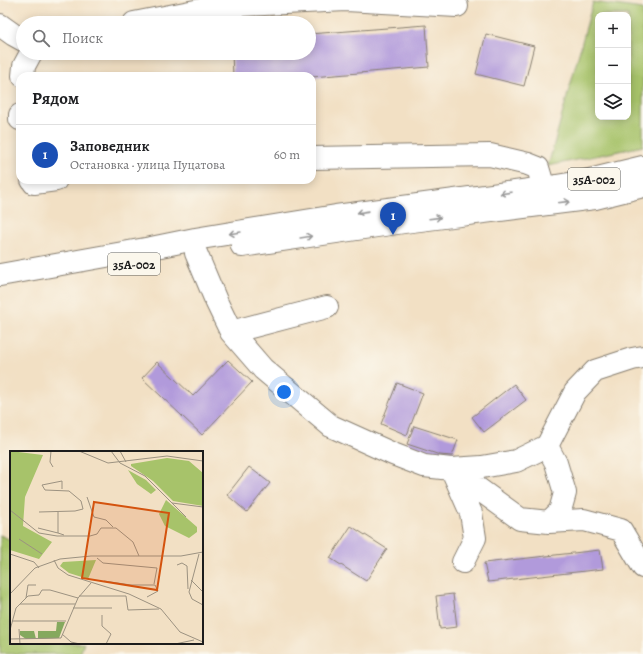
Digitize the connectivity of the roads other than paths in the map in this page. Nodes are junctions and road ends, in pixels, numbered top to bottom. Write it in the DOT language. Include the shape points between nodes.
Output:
graph roads {
  1 [pos="457,6"];
  2 [pos="170,16"];
  3 [pos="0,25"];
  4 [pos="16,36"];
  5 [pos="27,60"];
  6 [pos="23,72"];
  7 [pos="316,158"];
  8 [pos="643,167"];
  9 [pos="643,186"];
  10 [pos="544,188"];
  11 [pos="196,253"];
  12 [pos="0,275"];
  13 [pos="0,286"];
  14 [pos="327,307"];
  15 [pos="231,332"];
  16 [pos="643,357"];
  17 [pos="547,446"];
  18 [pos="451,469"];
  19 [pos="549,522"];
  20 [pos="463,562"];
  21 [pos="643,567"];
  1 -- 2 [label="main road" via="346,0 222,6"];
  3 -- 4 [label="main road"];
  5 -- 6 [label="main road"];
  7 -- 10 [label="main road" via="490,155 538,168"];
  8 -- 10 [label="main road, 35А-002"];
  11 -- 9 [label="main road, 35А-002, one-way" via="404,222 595,198"];
  10 -- 12 [label="main road, 35А-002, one-way" via="328,217"];
  11 -- 13 [label="main road, 35А-002"];
  11 -- 15 [label="main road"];
  14 -- 15 [label="main road"];
  15 -- 18 [label="main road" via="263,369 331,426 424,466"];
  16 -- 17 [label="main road" via="595,372 575,392"];
  17 -- 18 [label="main road" via="516,460 482,467"];
  17 -- 19 [label="main road" via="556,463 565,493 560,511"];
  18 -- 19 [label="main road" via="520,519"];
  18 -- 20 [label="main road" via="471,513 475,538"];
  19 -- 21 [label="main road" via="584,520 621,530"];
}
